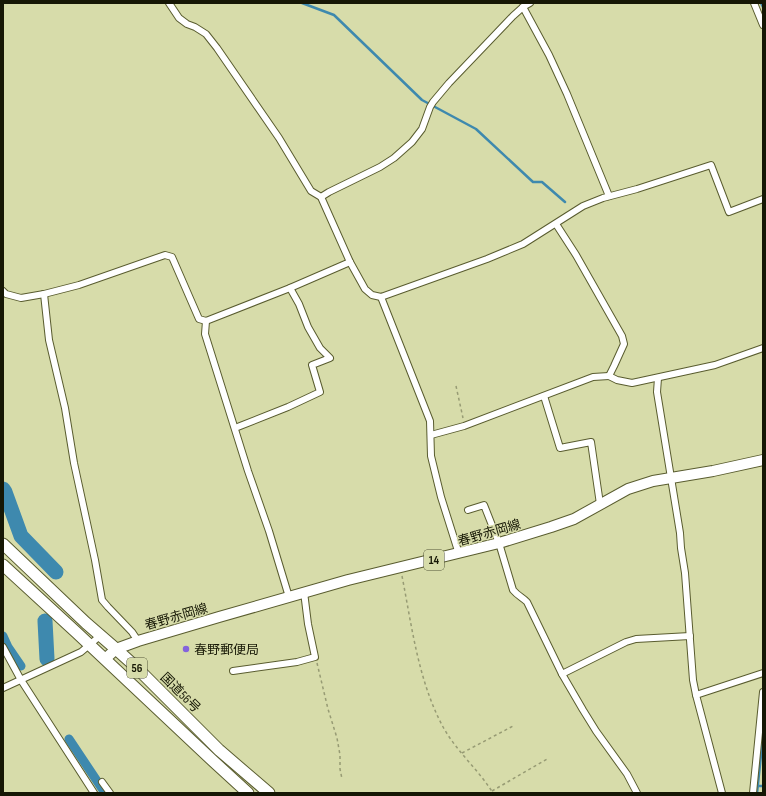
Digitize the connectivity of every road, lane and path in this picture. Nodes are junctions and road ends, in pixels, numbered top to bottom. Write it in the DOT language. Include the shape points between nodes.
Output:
graph roads {
  1 [pos="169,3"];
  2 [pos="530,3"];
  3 [pos="754,3"];
  4 [pos="523,7"];
  5 [pos="762,18"];
  6 [pos="763,25"];
  7 [pos="609,196"];
  8 [pos="321,197"];
  9 [pos="763,199"];
  10 [pos="556,224"];
  11 [pos="350,262"];
  12 [pos="290,288"];
  13 [pos="3,291"];
  14 [pos="44,294"];
  15 [pos="381,297"];
  16 [pos="206,321"];
  17 [pos="763,348"];
  18 [pos="609,376"];
  19 [pos="658,378"];
  20 [pos="456,386"];
  21 [pos="544,396"];
  22 [pos="464,426"];
  23 [pos="235,428"];
  24 [pos="431,436"];
  25 [pos="763,460"];
  26 [pos="672,478"];
  27 [pos="600,504"];
  28 [pos="468,510"];
  29 [pos="499,543"];
  30 [pos="3,544"];
  31 [pos="459,554"];
  32 [pos="3,565"];
  33 [pos="401,567"];
  34 [pos="304,592"];
  35 [pos="289,597"];
  36 [pos="101,635"];
  37 [pos="690,636"];
  38 [pos="138,641"];
  39 [pos="90,645"];
  40 [pos="3,647"];
  41 [pos="116,649"];
  42 [pos="315,657"];
  43 [pos="105,659"];
  44 [pos="233,672"];
  45 [pos="763,673"];
  46 [pos="562,674"];
  47 [pos="21,680"];
  48 [pos="3,688"];
  49 [pos="763,692"];
  50 [pos="696,695"];
  51 [pos="515,725"];
  52 [pos="462,753"];
  53 [pos="549,758"];
  54 [pos="342,779"];
  55 [pos="102,782"];
  56 [pos="492,792"];
  57 [pos="94,793"];
  58 [pos="110,793"];
  59 [pos="248,793"];
  60 [pos="268,793"];
  61 [pos="637,793"];
  62 [pos="722,793"];
  63 [pos="753,793"];
  1 -- 8 [label="street" via="179,18 206,34 218,48 279,138 311,191"];
  2 -- 4 [label="street"];
  3 -- 5 [label="street"];
  4 -- 7 [label="street" via="549,55"];
  4 -- 8 [label="street" via="449,83 432,104 422,129 412,142 380,167"];
  5 -- 6 [label="street"];
  7 -- 9 [label="street" via="711,165 729,212"];
  7 -- 10 [label="street" via="583,206"];
  8 -- 11 [label="street"];
  10 -- 15 [label="street" via="523,244"];
  10 -- 18 [label="street" via="622,336 624,344"];
  11 -- 12 [label="street"];
  11 -- 15 [label="street" via="365,289 372,295"];
  12 -- 16 [label="street"];
  12 -- 23 [label="street" via="314,338 330,358 312,365 320,392"];
  13 -- 14 [label="street" via="21,298"];
  14 -- 16 [label="street" via="79,285 165,255 172,258 199,319"];
  14 -- 38 [label="street" via="49,340 65,408 102,600"];
  15 -- 24 [label="street" via="430,421"];
  16 -- 23 [label="street" via="205,334"];
  17 -- 19 [label="street" via="715,365"];
  18 -- 19 [label="street" via="632,383"];
  18 -- 21 [label="street" via="593,376"];
  19 -- 26 [label="street" via="657,392"];
  20 -- 22 [label="path"];
  21 -- 22 [label="street"];
  21 -- 27 [label="street" via="560,448 591,442"];
  22 -- 24 [label="street"];
  23 -- 35 [label="street"];
  24 -- 31 [label="street" via="431,456 439,490"];
  25 -- 26 [label="main road, 春野赤岡線 / 14"];
  26 -- 27 [label="main road, 春野赤岡線 / 14" via="628,489"];
  26 -- 37 [label="street" via="685,573"];
  27 -- 29 [label="main road, 春野赤岡線 / 14" via="551,527"];
  28 -- 29 [label="street" via="484,505"];
  29 -- 31 [label="main road, 春野赤岡線 / 14"];
  29 -- 46 [label="street" via="513,590 527,602"];
  30 -- 36 [label="highway, 国道56号 / 56"];
  31 -- 33 [label="main road, 春野赤岡線 / 14"];
  32 -- 39 [label="highway, 56"];
  33 -- 34 [label="main road, 春野赤岡線 / 14"];
  33 -- 52 [label="path" via="423,678 442,726"];
  34 -- 35 [label="main road, 春野赤岡線 / 14"];
  34 -- 42 [label="street"];
  35 -- 38 [label="main road, 春野赤岡線 / 14"];
  36 -- 39 [label="street"];
  36 -- 41 [label="highway, 国道56号 / 56"];
  37 -- 46 [label="street" via="626,642"];
  37 -- 50 [label="street"];
  38 -- 41 [label="main road, 春野赤岡線 / 14"];
  39 -- 43 [label="highway, 56"];
  39 -- 47 [label="street" via="81,652"];
  40 -- 47 [label="street"];
  41 -- 43 [label="main road, 春野赤岡線 / 14"];
  41 -- 60 [label="highway, 国道56号 / 56" via="219,750"];
  42 -- 44 [label="street"];
  42 -- 54 [label="path" via="340,754"];
  43 -- 59 [label="highway, 56"];
  45 -- 50 [label="street"];
  46 -- 61 [label="street"];
  47 -- 48 [label="street"];
  47 -- 57 [label="street"];
  49 -- 63 [label="street"];
  50 -- 62 [label="street"];
  51 -- 52 [label="path"];
  52 -- 56 [label="path"];
  53 -- 56 [label="path"];
  55 -- 58 [label="street"];
}
